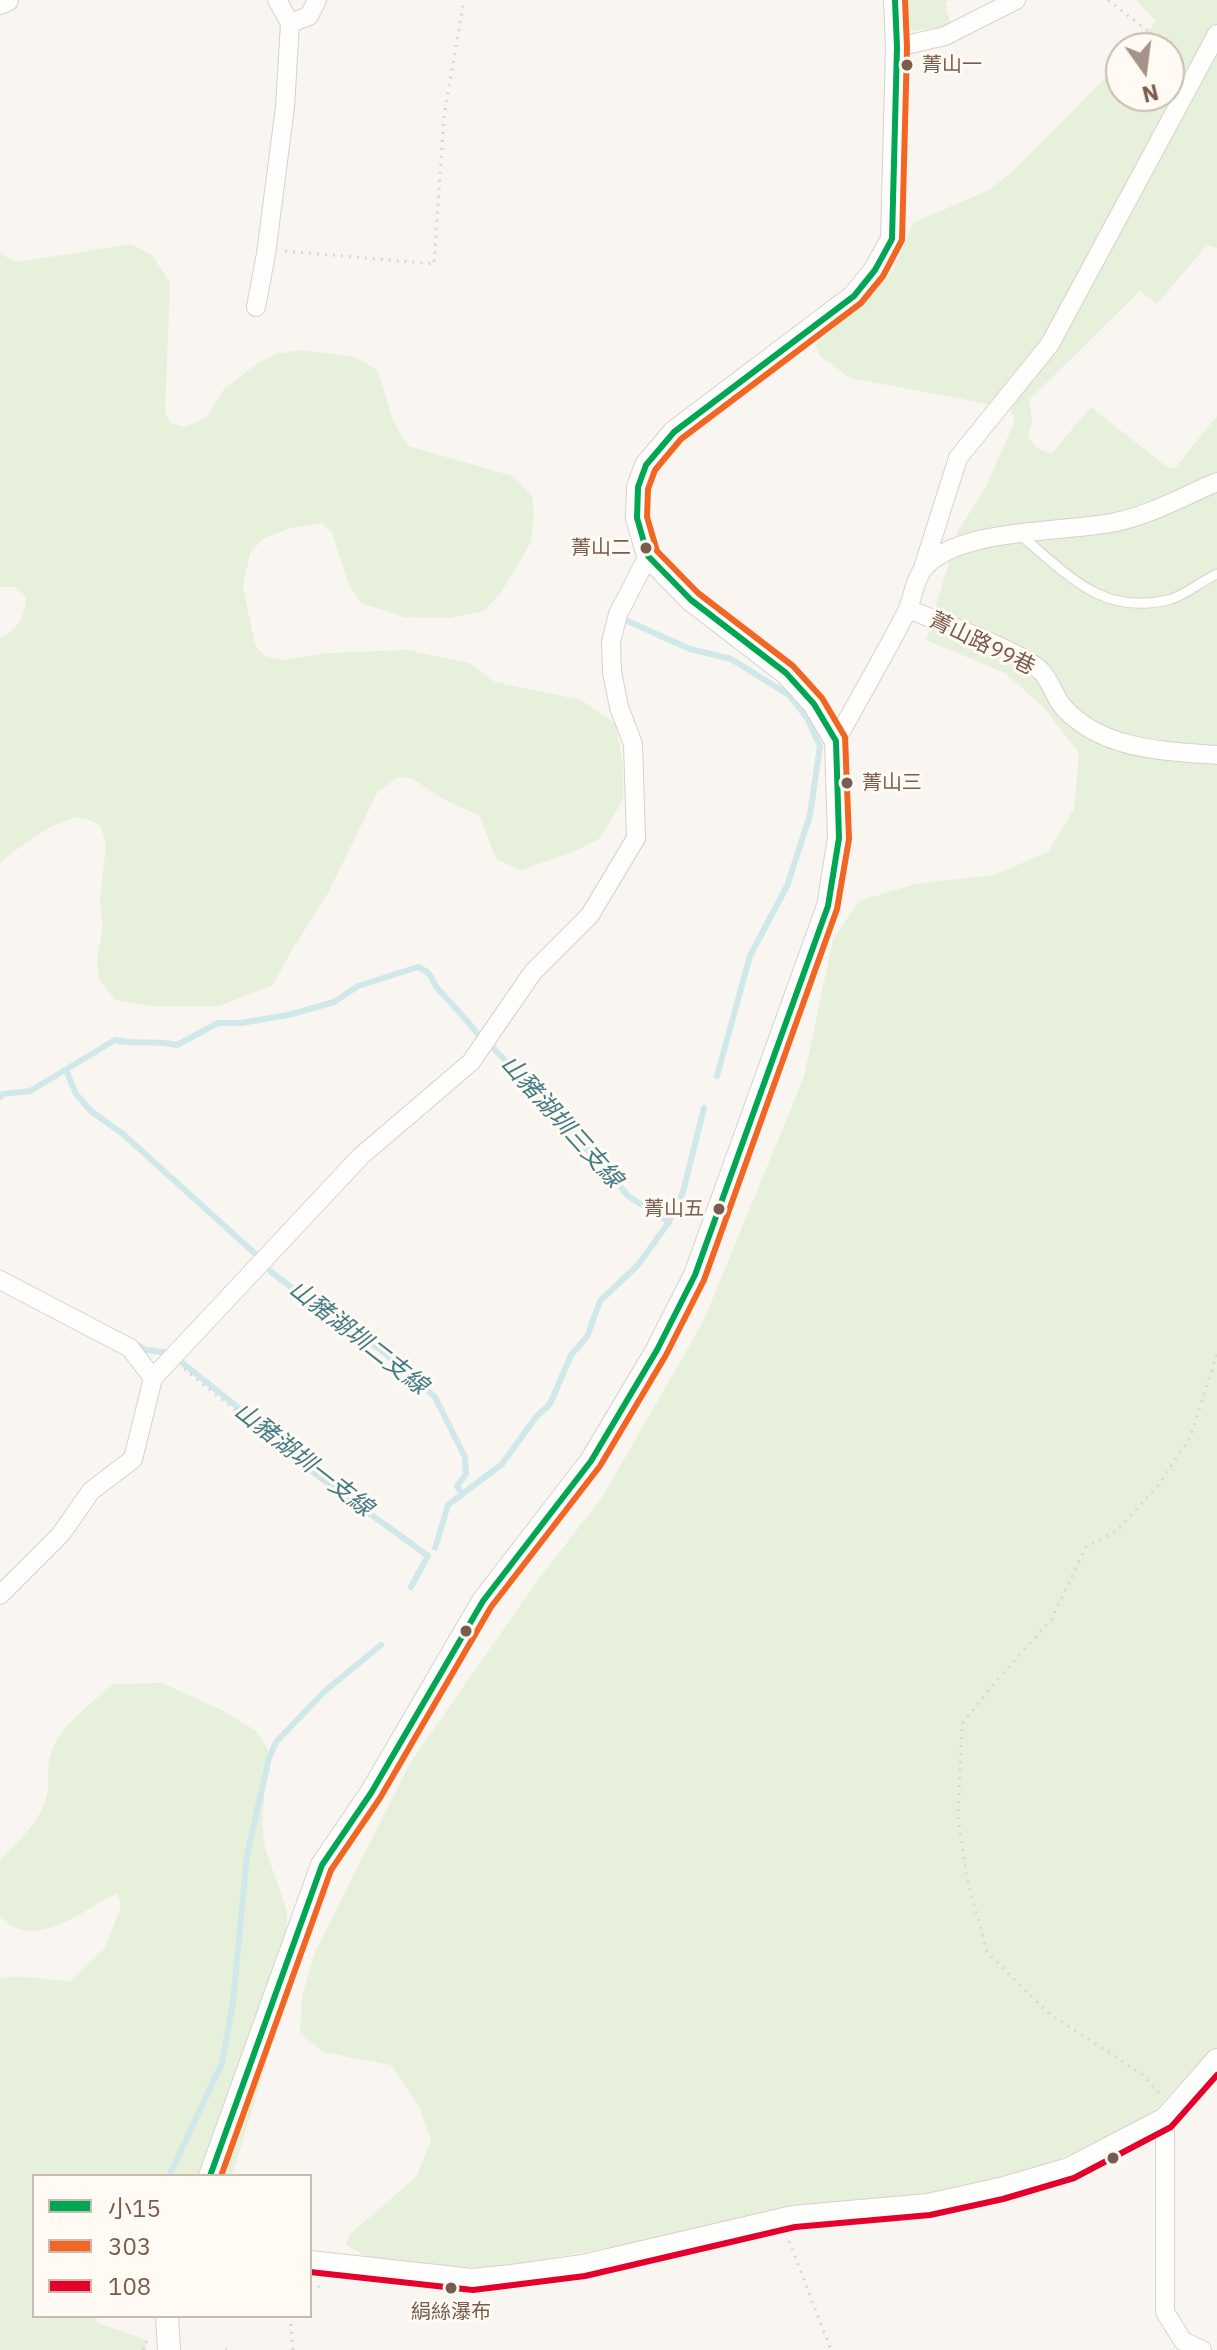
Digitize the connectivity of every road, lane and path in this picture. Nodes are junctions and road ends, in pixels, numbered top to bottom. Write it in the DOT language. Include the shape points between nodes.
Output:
graph roads {
  1 [pos="7,0"];
  2 [pos="277,0"];
  3 [pos="317,0"];
  4 [pos="464,0"];
  5 [pos="895,0"];
  6 [pos="1016,0"];
  7 [pos="1108,0"];
  8 [pos="0,3"];
  9 [pos="290,23"];
  10 [pos="1217,34"];
  11 [pos="897,47"];
  12 [pos="1198,70"];
  13 [pos="266,254"];
  14 [pos="256,307"];
  15 [pos="1217,482"];
  16 [pos="1018,533"];
  17 [pos="648,556"];
  18 [pos="922,571"];
  19 [pos="1217,574"];
  20 [pos="908,609"];
  21 [pos="836,741"];
  22 [pos="1217,755"];
  23 [pos="0,1280"];
  24 [pos="1217,1353"];
  25 [pos="171,1358"];
  26 [pos="153,1378"];
  27 [pos="362,1512"];
  28 [pos="0,1595"];
  29 [pos="1217,2060"];
  30 [pos="1169,2115"];
  31 [pos="211,2174"];
  32 [pos="789,2241"];
  33 [pos="312,2262"];
  34 [pos="167,2318"];
  35 [pos="290,2318"];
  36 [pos="169,2350"];
  37 [pos="225,2350"];
  38 [pos="231,2350"];
  39 [pos="293,2350"];
  40 [pos="831,2350"];
  41 [pos="1202,2350"];
  1 -- 8 [label="street"];
  2 -- 9 [label="street"];
  3 -- 9 [label="street" via="309,16"];
  4 -- 13 [label="path" via="444,116 434,264 284,251"];
  5 -- 11 [label="street"];
  6 -- 11 [label="street" via="945,36"];
  7 -- 12 [label="path"];
  9 -- 13 [label="street"];
  10 -- 12 [label="street"];
  11 -- 17 [label="street" via="892,239 854,296 674,432 646,465 638,487 637,518"];
  12 -- 18 [label="street" via="1050,344 958,458"];
  13 -- 14 [label="street"];
  15 -- 16 [label="street" via="1118,522"];
  16 -- 18 [label="street" via="958,547"];
  16 -- 19 [label="lane" via="1095,595 1129,605 1172,600"];
  17 -- 21 [label="street" via="691,600 786,673 814,704"];
  17 -- 25 [label="street" via="618,614 611,642 619,707 633,744 636,838 590,915 533,972 471,1062 361,1156"];
  18 -- 20 [label="street"];
  20 -- 21 [label="street"];
  20 -- 22 [label="street, 菁山路99巷" via="1041,671 1061,705 1085,728 1127,746"];
  21 -- 31 [label="street" via="839,838 828,906 695,1275 591,1461 483,1601 371,1793 322,1865"];
  23 -- 26 [label="street" via="130,1348"];
  24 -- 30 [label="path" via="1190,1438 1167,1472 1118,1530 1086,1547 1051,1620 962,1724 958,1817 967,1879 987,1952 1047,2012 1143,2075"];
  25 -- 26 [label="street"];
  25 -- 27 [label="path"];
  26 -- 28 [label="street" via="133,1459 91,1491 61,1534"];
  29 -- 30 [label="street"];
  30 -- 33 [label="street" via="1069,2169 1000,2189 928,2205 793,2217 583,2266 472,2280"];
  30 -- 41 [label="street" via="1165,2312 1183,2341"];
  32 -- 40 [label="path"];
  34 -- 36 [label="street"];
  35 -- 39 [label="path"];
  37 -- 38 [label="path"];
}
